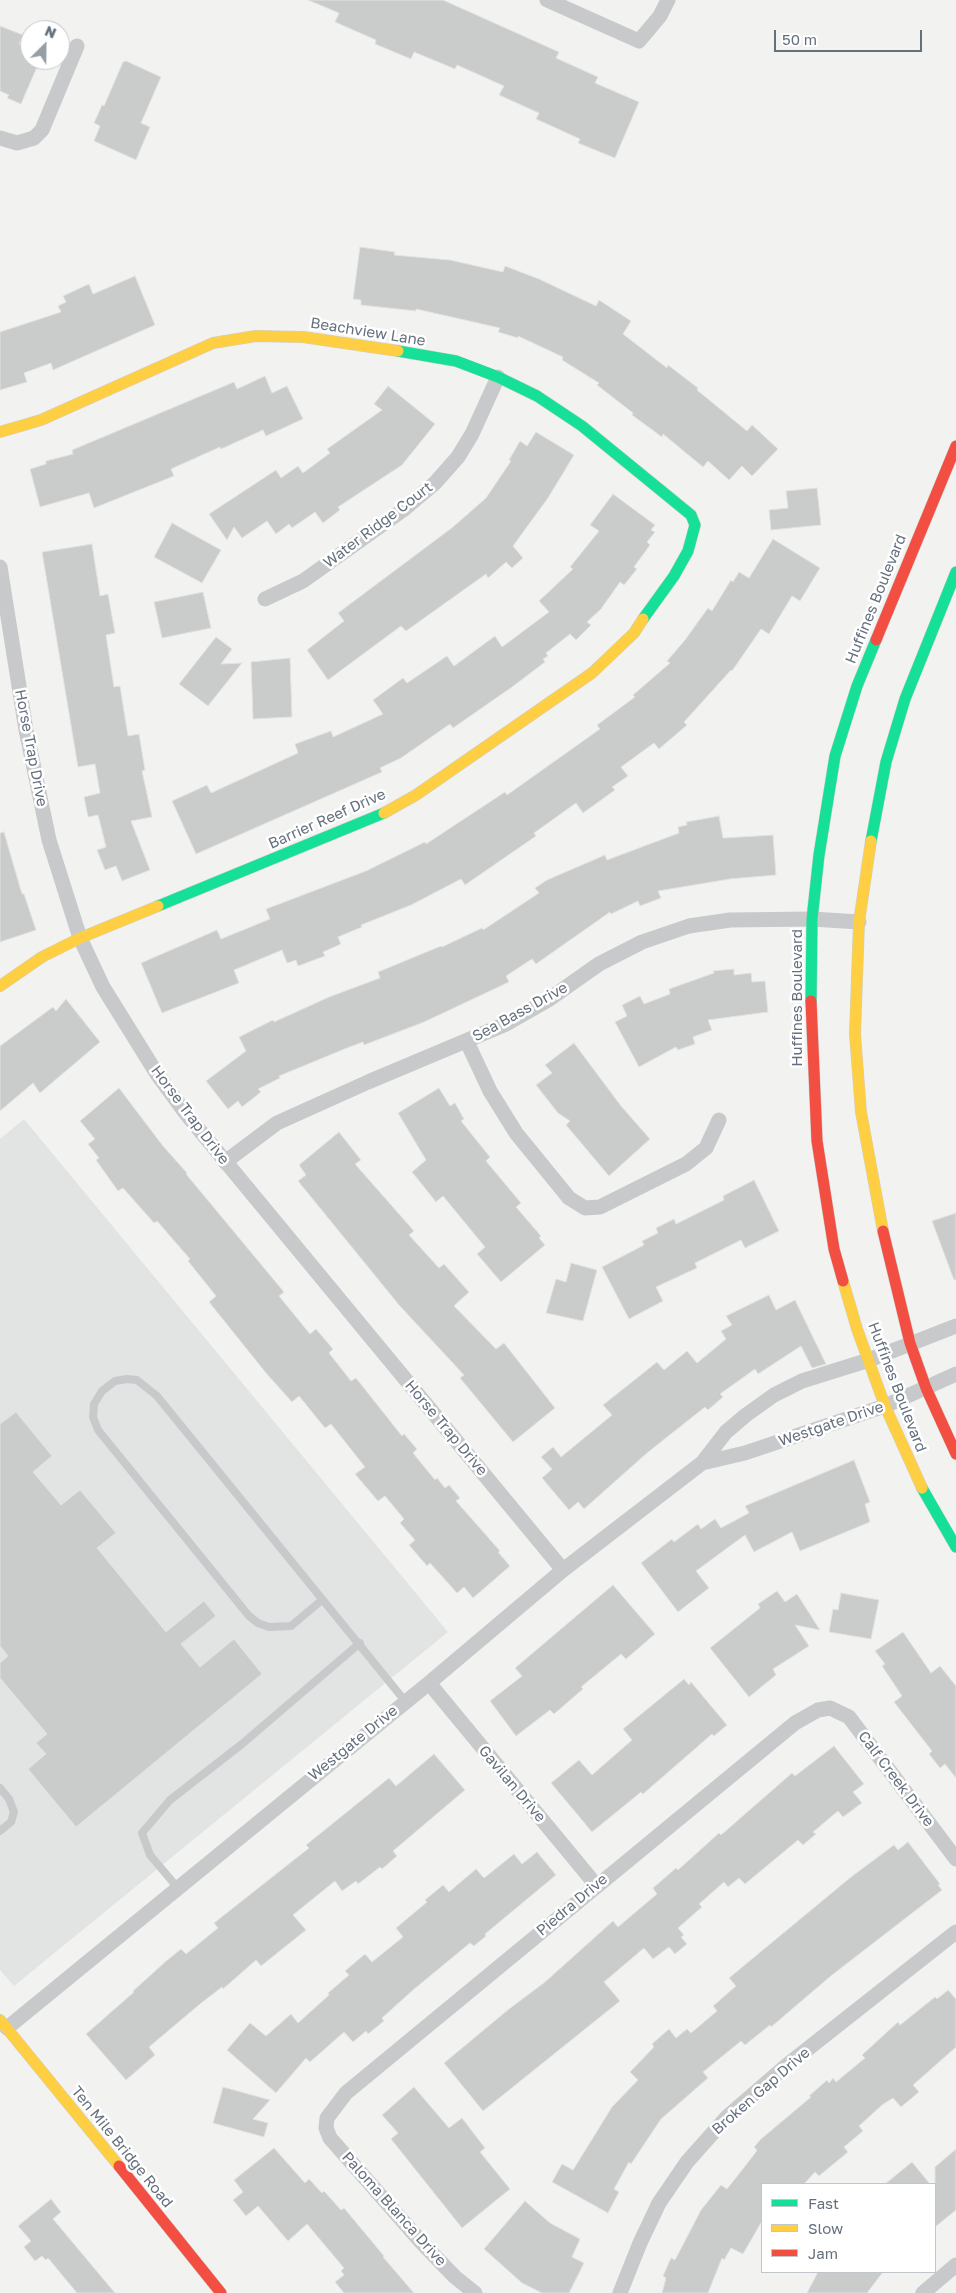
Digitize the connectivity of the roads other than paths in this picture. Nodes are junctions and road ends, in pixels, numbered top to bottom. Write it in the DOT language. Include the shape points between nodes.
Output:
graph roads {
  1 [pos="547,0"];
  2 [pos="668,0"];
  3 [pos="77,46"];
  4 [pos="0,138"];
  5 [pos="498,377"];
  6 [pos="0,432"];
  7 [pos="956,446"];
  8 [pos="694,525"];
  9 [pos="0,567"];
  10 [pos="956,572"];
  11 [pos="265,599"];
  12 [pos="812,918"];
  13 [pos="858,922"];
  14 [pos="80,938"];
  15 [pos="0,986"];
  16 [pos="467,1042"];
  17 [pos="719,1120"];
  18 [pos="225,1162"];
  19 [pos="956,1326"];
  20 [pos="910,1343"];
  21 [pos="869,1360"];
  22 [pos="956,1374"];
  23 [pos="926,1388"];
  24 [pos="885,1406"];
  25 [pos="956,1454"];
  26 [pos="702,1463"];
  27 [pos="956,1547"];
  28 [pos="563,1570"];
  29 [pos="322,1600"];
  30 [pos="360,1643"];
  31 [pos="429,1683"];
  32 [pos="405,1700"];
  33 [pos="830,1708"];
  34 [pos="0,1788"];
  35 [pos="0,1831"];
  36 [pos="956,1859"];
  37 [pos="596,1885"];
  38 [pos="177,1887"];
  39 [pos="956,1932"];
  40 [pos="3,2024"];
  41 [pos="327,2118"];
  42 [pos="956,2265"];
  43 [pos="222,2293"];
  44 [pos="475,2293"];
  45 [pos="620,2293"];
  46 [pos="924,2293"];
  1 -- 2 [label="street" via="639,41 660,16"];
  3 -- 4 [label="street" via="42,130 24,142"];
  5 -- 6 [label="main road, Beachview Lane" via="456,361 357,343 256,336 213,343 41,420"];
  5 -- 8 [label="main road, Beachview Lane" via="537,396 582,426 684,508"];
  5 -- 11 [label="street, Water Ridge Court" via="467,442 435,484 303,581"];
  7 -- 12 [label="main road, Huffines Boulevard" via="858,686 836,756"];
  8 -- 14 [label="main road, Barrier Reef Drive" via="688,551 634,633 592,673 416,795 370,820"];
  9 -- 14 [label="street, Horse Trap Drive" via="39,795 54,859"];
  10 -- 13 [label="main road, Huffines Boulevard" via="905,698 886,762"];
  12 -- 13 [label="street, Sea Bass Drive"];
  12 -- 16 [label="street, Sea Bass Drive" via="730,920 689,926 642,942 599,964 548,1000 506,1024"];
  12 -- 21 [label="main road, Huffines Boulevard" via="812,1068 817,1142 834,1249"];
  13 -- 20 [label="main road, Huffines Boulevard" via="855,1034 861,1112 889,1260"];
  14 -- 15 [label="main road, Barrier Reef Drive" via="42,957"];
  14 -- 18 [label="street, Horse Trap Drive" via="102,987 157,1074"];
  16 -- 17 [label="street" via="490,1091 516,1132 569,1198 585,1208 600,1207 686,1164 706,1148"];
  16 -- 18 [label="street, Sea Bass Drive" via="277,1123"];
  18 -- 28 [label="street, Horse Trap Drive"];
  19 -- 20 [label="street, Westgate Drive"];
  20 -- 21 [label="street, Westgate Drive"];
  20 -- 23 [label="main road, Huffines Boulevard"];
  21 -- 24 [label="main road, Huffines Boulevard"];
  21 -- 26 [label="street, Westgate Drive" via="802,1381 774,1395 726,1432"];
  22 -- 23 [label="street, Westgate Drive"];
  23 -- 24 [label="street, Westgate Drive"];
  23 -- 25 [label="main road, Huffines Boulevard"];
  24 -- 26 [label="street, Westgate Drive" via="745,1453"];
  24 -- 27 [label="main road, Huffines Boulevard" via="920,1484"];
  26 -- 28 [label="street, Westgate Drive"];
  28 -- 31 [label="street, Westgate Drive"];
  29 -- 29 [label="lane" via="148,1387 137,1380 127,1379 115,1381 102,1390 94,1404 93,1417 98,1430 248,1616 269,1627 292,1626"];
  29 -- 30 [label="lane"];
  30 -- 32 [label="lane"];
  30 -- 38 [label="lane" via="242,1744 170,1800 142,1833 150,1855"];
  31 -- 32 [label="street, Westgate Drive"];
  31 -- 37 [label="street, Gavilan Drive"];
  32 -- 38 [label="street, Westgate Drive"];
  33 -- 36 [label="street, Calf Creek Drive" via="849,1717"];
  33 -- 37 [label="street, Piedra Drive" via="818,1710 795,1723"];
  34 -- 35 [label="lane" via="14,1812 10,1822"];
  37 -- 41 [label="street, Piedra Drive" via="346,2093"];
  38 -- 40 [label="street, Westgate Drive"];
  39 -- 45 [label="street, Broken Gap Drive" via="726,2117 687,2162 659,2203"];
  40 -- 43 [label="main road, Ten Mile Bridge Road"];
  41 -- 44 [label="street, Paloma Blanca Drive" via="330,2138 422,2244"];
  42 -- 46 [label="street"];
}
